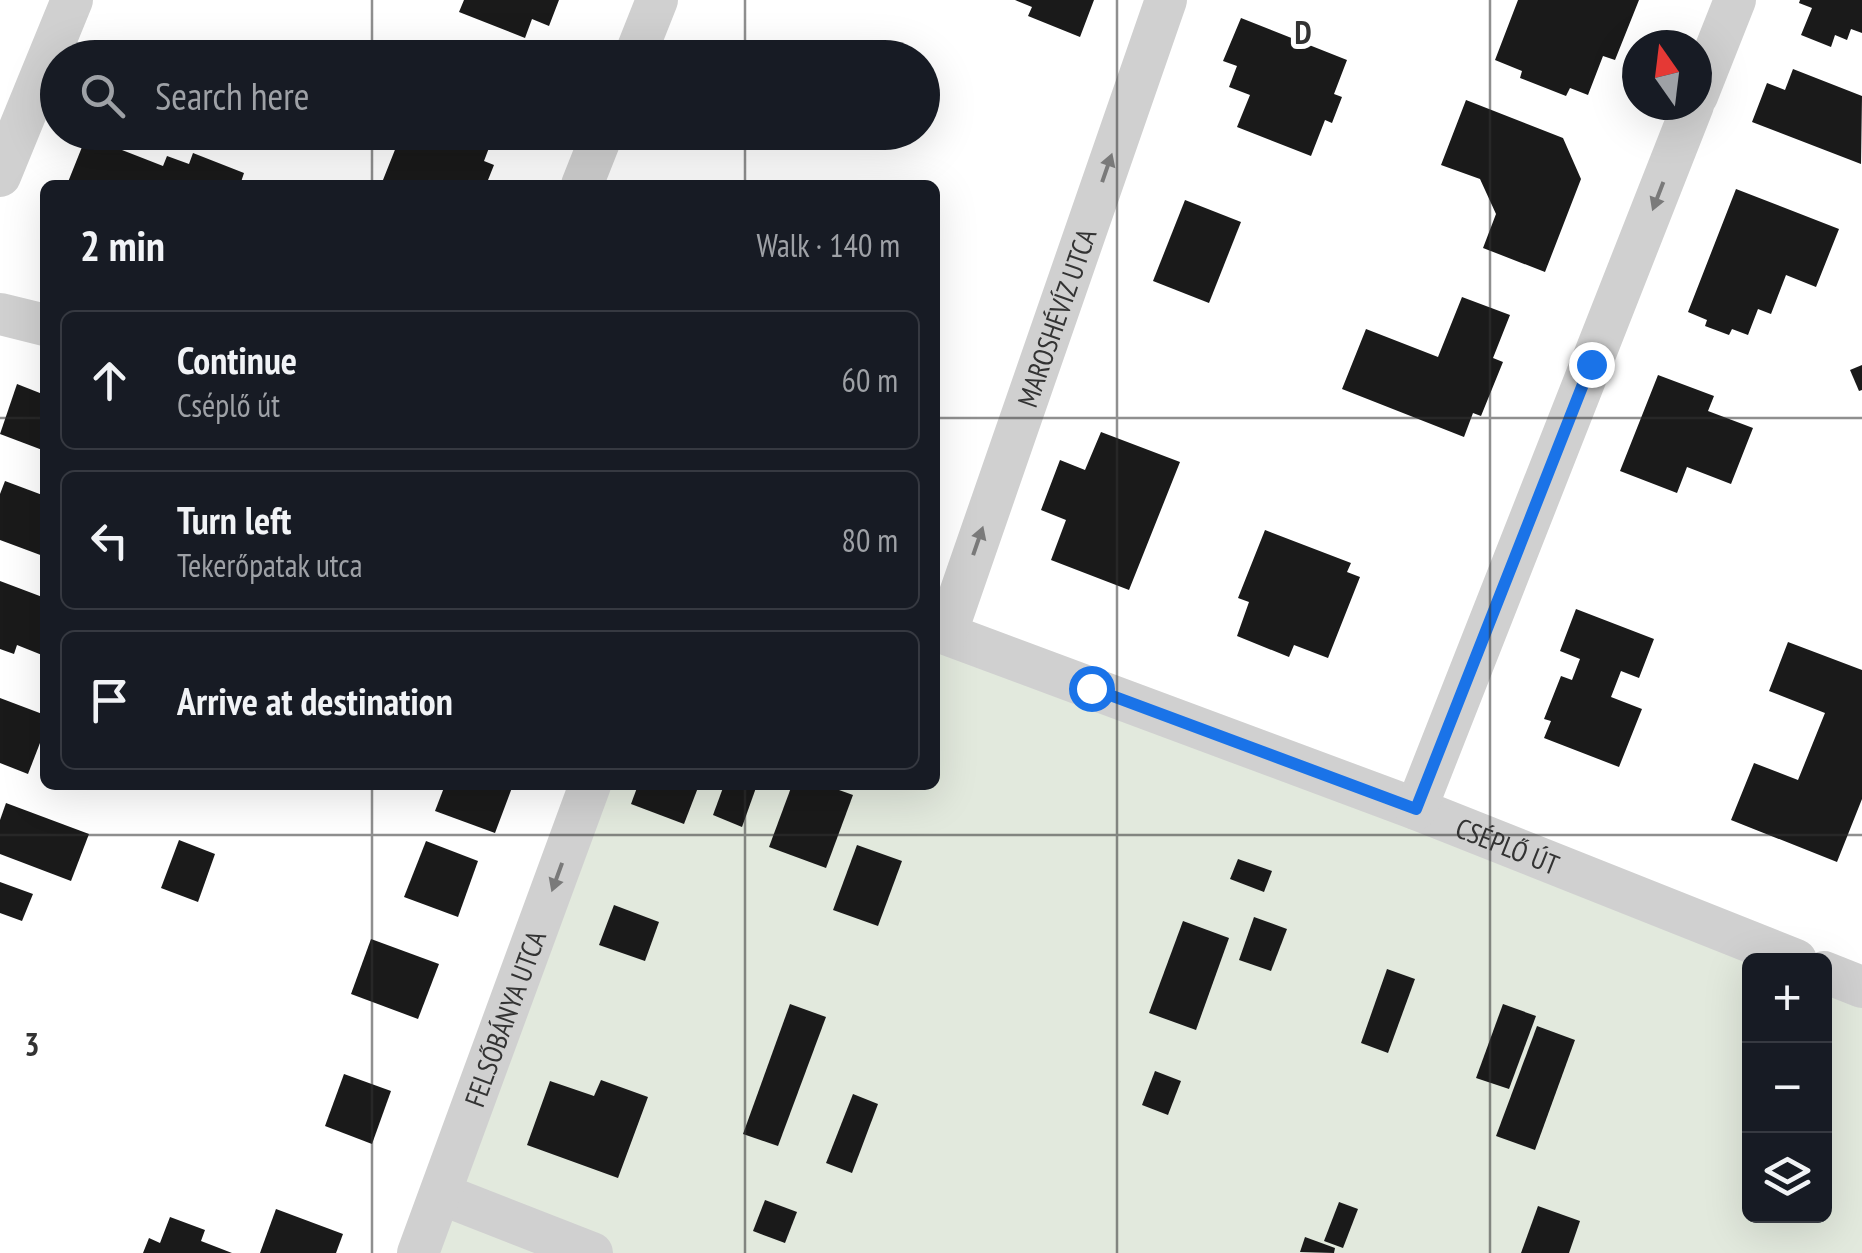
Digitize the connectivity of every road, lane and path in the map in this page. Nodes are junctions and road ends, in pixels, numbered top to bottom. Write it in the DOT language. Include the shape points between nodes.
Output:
graph roads {
  1 [pos="72,0"];
  2 [pos="657,0"];
  3 [pos="1166,0"];
  4 [pos="1735,0"];
  5 [pos="56,40"];
  6 [pos="641,40"];
  7 [pos="1712,58"];
  8 [pos="40,78"];
  9 [pos="1688,120"];
  10 [pos="597,150"];
  11 [pos="0,176"];
  12 [pos="584,180"];
  13 [pos="0,314"];
  14 [pos="40,324"];
  15 [pos="940,632"];
  16 [pos="588,790"];
  17 [pos="1416,809"];
  18 [pos="1778,953"];
  19 [pos="1832,975"];
  20 [pos="1862,987"];
  21 [pos="440,1194"];
  22 [pos="418,1253"];
  23 [pos="592,1253"];
  1 -- 5 [label="street"];
  2 -- 6 [label="street"];
  15 -- 3 [label="street, MAROSHÉVÍZ UTCA, one-way"];
  4 -- 7 [label="street"];
  8 -- 11 [label="street"];
  9 -- 17 [label="street, one-way"];
  10 -- 12 [label="street"];
  13 -- 14 [label="street"];
  15 -- 17 [label="street, CSÉPLŐ ÚT"];
  16 -- 21 [label="street, FELSŐBÁNYA UTCA, one-way"];
  17 -- 18 [label="street, CSÉPLŐ ÚT"];
  19 -- 20 [label="street"];
  21 -- 22 [label="street, FELSŐBÁNYA UTCA"];
  21 -- 23 [label="street"];
}
